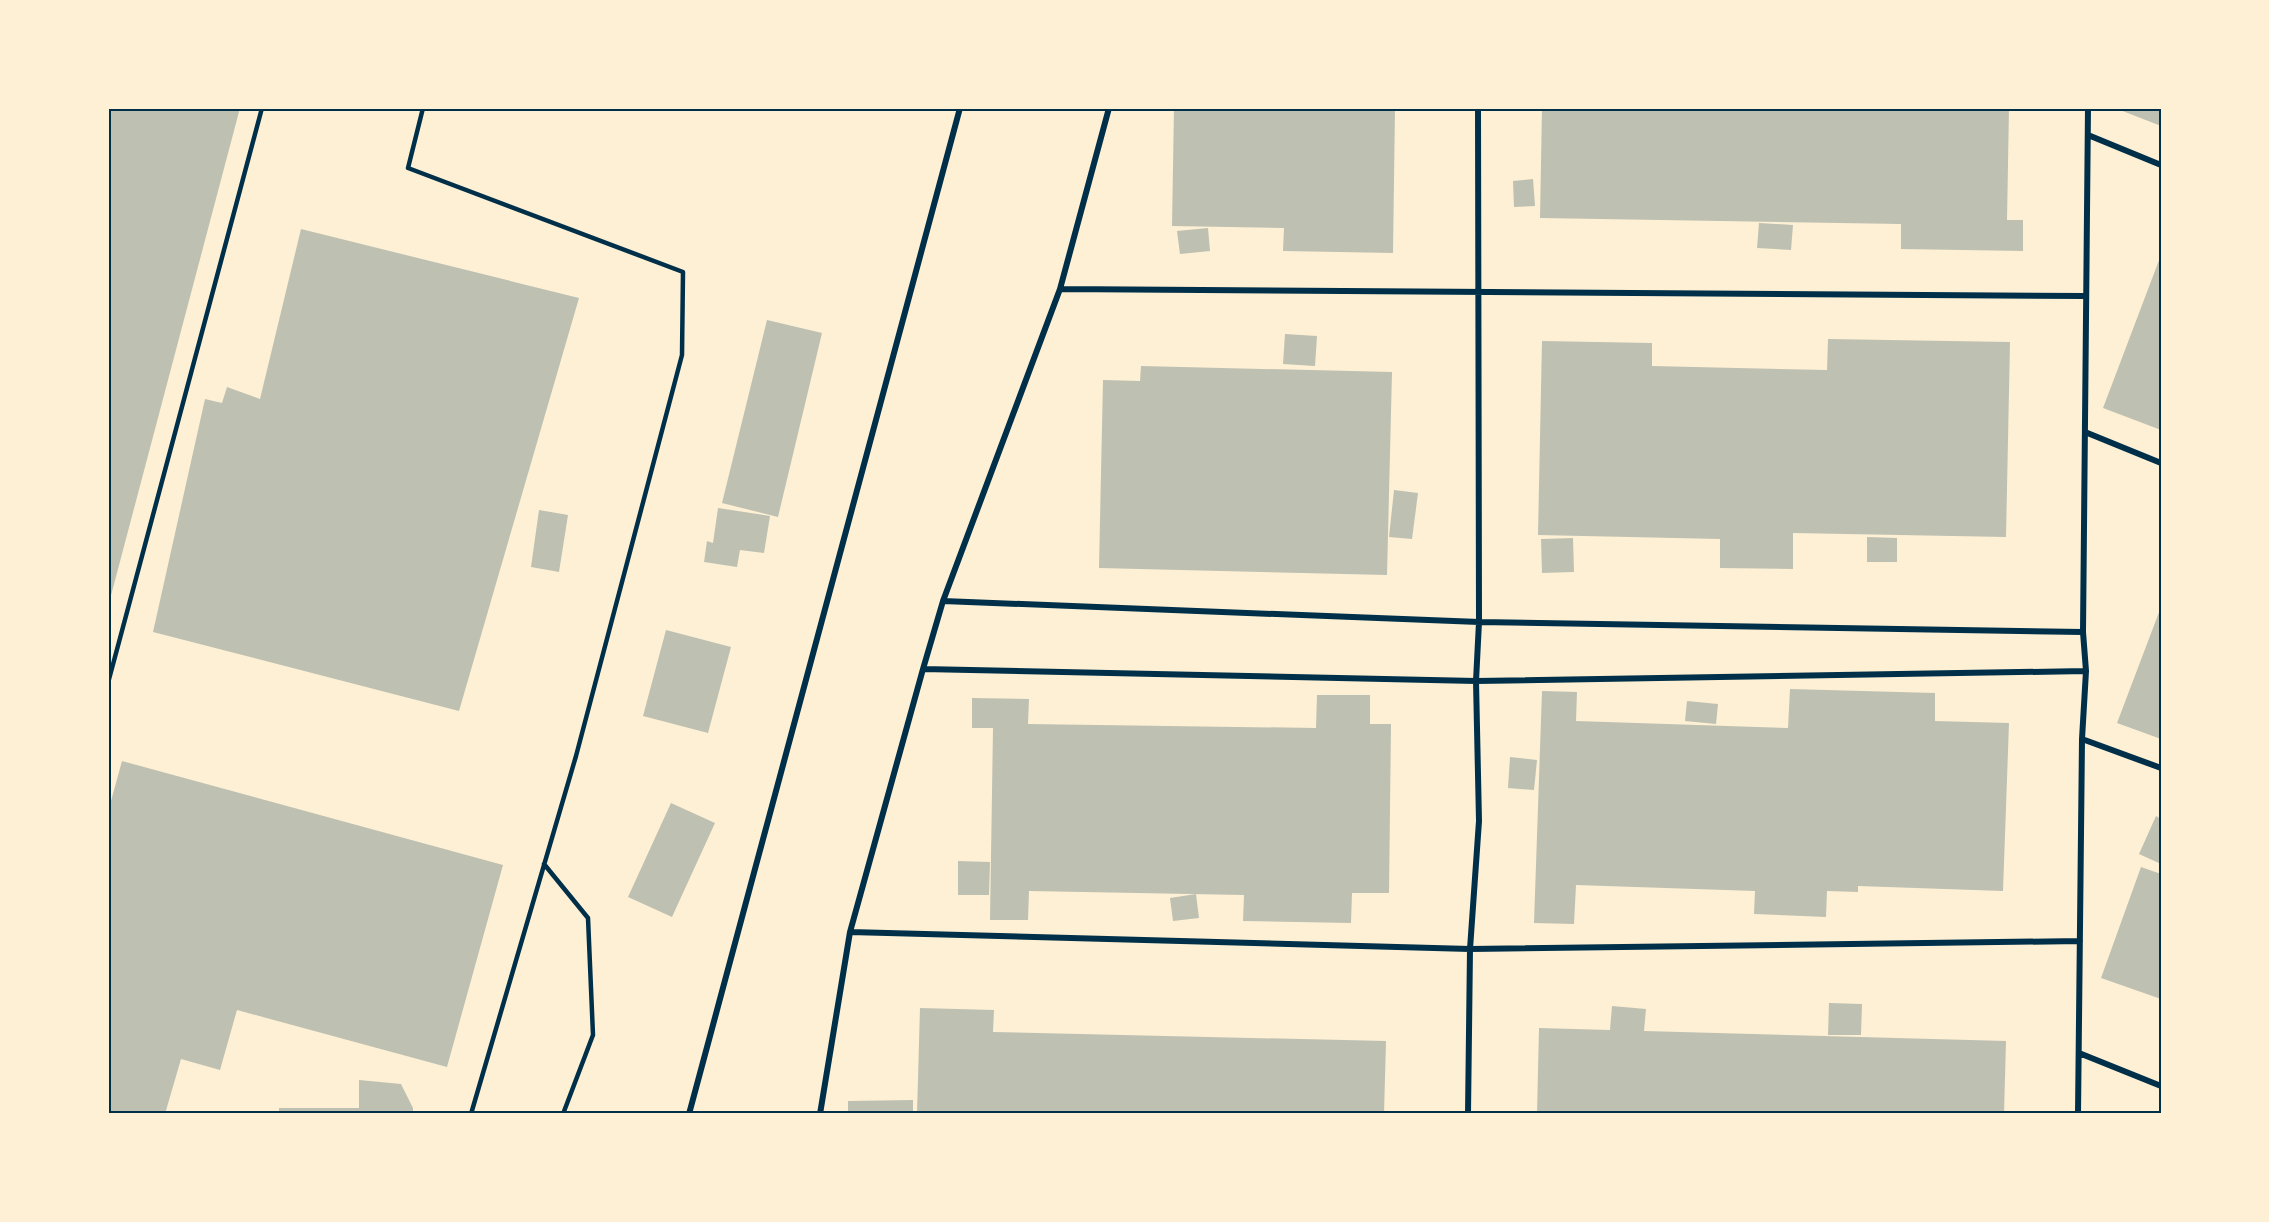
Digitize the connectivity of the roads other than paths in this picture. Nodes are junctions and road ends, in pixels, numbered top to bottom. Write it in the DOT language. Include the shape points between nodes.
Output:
graph roads {
  1 [pos="262,108"];
  2 [pos="423,108"];
  3 [pos="960,108"];
  4 [pos="1109,108"];
  5 [pos="1478,108"];
  6 [pos="2088,108"];
  7 [pos="2088,135"];
  8 [pos="2161,165"];
  9 [pos="1060,289"];
  10 [pos="1478,292"];
  11 [pos="2086,296"];
  12 [pos="2085,432"];
  13 [pos="2161,463"];
  14 [pos="943,601"];
  15 [pos="1479,622"];
  16 [pos="2083,632"];
  17 [pos="923,669"];
  18 [pos="2086,671"];
  19 [pos="1476,681"];
  20 [pos="108,683"];
  21 [pos="2082,739"];
  22 [pos="2161,768"];
  23 [pos="544,864"];
  24 [pos="850,932"];
  25 [pos="2080,941"];
  26 [pos="1470,949"];
  27 [pos="2079,1053"];
  28 [pos="2161,1086"];
  29 [pos="471,1114"];
  30 [pos="563,1114"];
  31 [pos="689,1114"];
  32 [pos="820,1114"];
  33 [pos="1468,1114"];
  34 [pos="2078,1114"];
  1 -- 20 [label="lane"];
  2 -- 23 [label="lane" via="408,168 683,272 682,355"];
  3 -- 31 [label="street"];
  4 -- 9 [label="street"];
  5 -- 10 [label="street"];
  6 -- 7 [label="street"];
  7 -- 8 [label="street"];
  7 -- 11 [label="street"];
  9 -- 10 [label="street"];
  9 -- 14 [label="street"];
  10 -- 11 [label="street"];
  10 -- 15 [label="street"];
  11 -- 12 [label="street"];
  12 -- 13 [label="street"];
  12 -- 16 [label="street"];
  14 -- 15 [label="street"];
  14 -- 17 [label="street"];
  15 -- 16 [label="street"];
  15 -- 19 [label="street"];
  16 -- 18 [label="street"];
  17 -- 19 [label="street"];
  17 -- 24 [label="street"];
  18 -- 19 [label="street"];
  18 -- 21 [label="street"];
  19 -- 26 [label="street" via="1479,821"];
  21 -- 22 [label="street"];
  21 -- 25 [label="street"];
  23 -- 29 [label="lane"];
  23 -- 30 [label="lane" via="588,918 593,1035"];
  24 -- 26 [label="street"];
  24 -- 32 [label="street"];
  25 -- 26 [label="street"];
  25 -- 27 [label="street"];
  26 -- 33 [label="street"];
  27 -- 28 [label="street"];
  27 -- 34 [label="street"];
}
